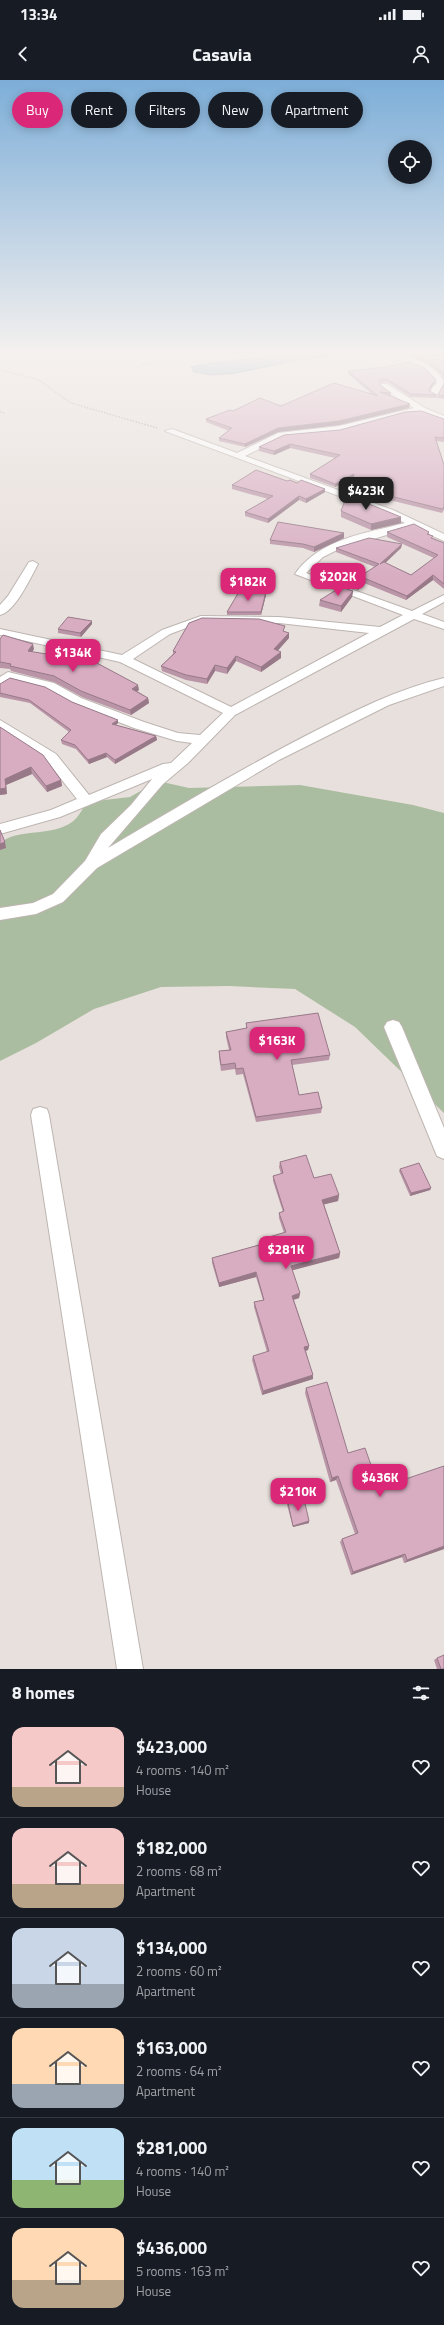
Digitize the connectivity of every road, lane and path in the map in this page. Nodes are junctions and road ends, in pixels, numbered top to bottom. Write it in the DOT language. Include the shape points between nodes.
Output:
graph roads {
  1 [pos="163,429"];
  2 [pos="338,429"];
  3 [pos="169,431"];
  4 [pos="238,456"];
  5 [pos="412,524"];
  6 [pos="444,538"];
  7 [pos="33,564"];
  8 [pos="444,598"];
  9 [pos="0,612"];
  10 [pos="414,615"];
  11 [pos="444,626"];
  12 [pos="380,631"];
  13 [pos="0,632"];
  14 [pos="124,659"];
  15 [pos="0,682"];
  16 [pos="444,682"];
  17 [pos="231,712"];
  18 [pos="0,724"];
  19 [pos="203,740"];
  20 [pos="183,760"];
  21 [pos="87,802"];
  22 [pos="0,829"];
  23 [pos="92,864"];
  24 [pos="0,914"];
  25 [pos="393,1027"];
  26 [pos="40,1115"];
  27 [pos="444,1150"];
  28 [pos="130,1669"];
  1 -- 3 [label="path"];
  2 -- 4 [label="street" via="281,435"];
  3 -- 4 [label="street"];
  4 -- 5 [label="street" via="383,510"];
  5 -- 6 [label="street"];
  5 -- 10 [label="street" via="338,546 316,556 303,567 300,574"];
  7 -- 9 [label="street" via="13,598"];
  8 -- 10 [label="street"];
  10 -- 11 [label="street"];
  10 -- 12 [label="street"];
  12 -- 14 [label="street" via="279,620 201,619 166,632"];
  12 -- 17 [label="street"];
  13 -- 14 [label="street"];
  14 -- 17 [label="street"];
  15 -- 19 [label="street" via="8,676 50,686 115,717 177,738"];
  16 -- 23 [label="street" via="427,686 348,718 274,757"];
  17 -- 19 [label="street"];
  18 -- 21 [label="street" via="51,757"];
  19 -- 20 [label="street"];
  20 -- 21 [label="street"];
  20 -- 23 [label="street" via="158,780 136,808 106,838"];
  21 -- 22 [label="street"];
  23 -- 24 [label="street" via="58,898 36,908"];
  25 -- 27 [label="street"];
  26 -- 28 [label="street"];
}
